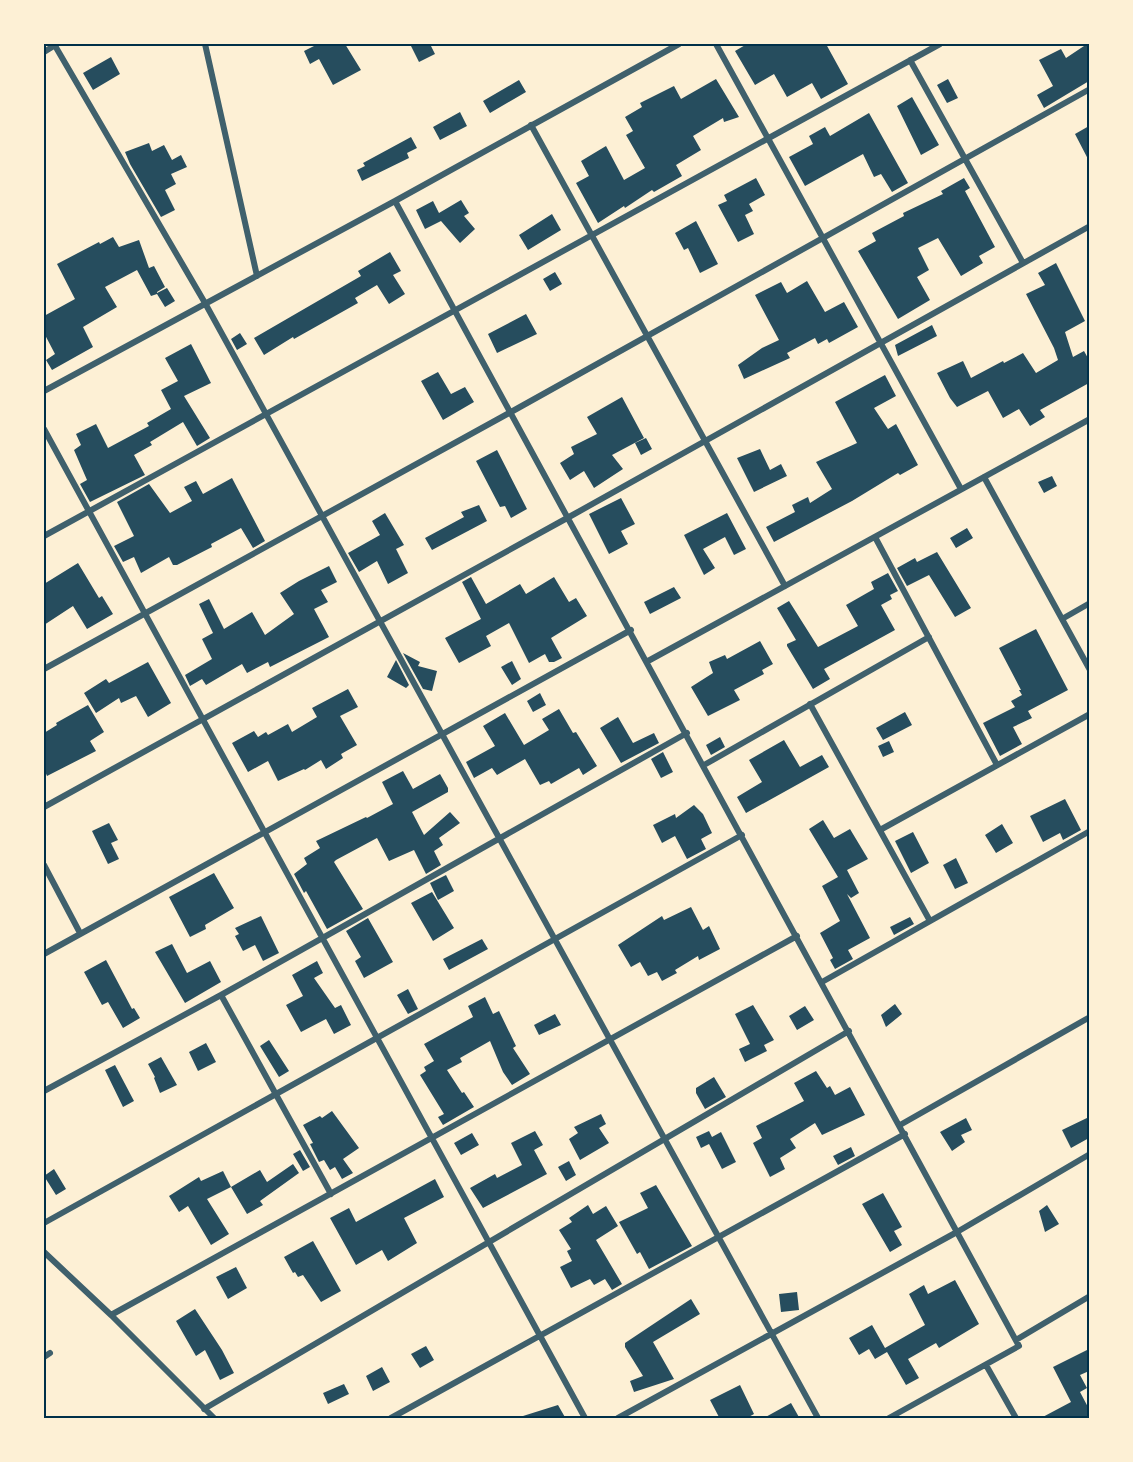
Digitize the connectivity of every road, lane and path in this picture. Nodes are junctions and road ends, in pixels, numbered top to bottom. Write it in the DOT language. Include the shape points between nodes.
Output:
graph roads {
  1 [pos="56,44"];
  2 [pos="205,44"];
  3 [pos="679,44"];
  4 [pos="716,44"];
  5 [pos="940,44"];
  6 [pos="44,52"];
  7 [pos="910,60"];
  8 [pos="1089,89"];
  9 [pos="531,125"];
  10 [pos="768,138"];
  11 [pos="964,159"];
  12 [pos="395,201"];
  13 [pos="1089,226"];
  14 [pos="591,234"];
  15 [pos="823,238"];
  16 [pos="1023,263"];
  17 [pos="257,276"];
  18 [pos="205,303"];
  19 [pos="455,309"];
  20 [pos="647,336"];
  21 [pos="880,343"];
  22 [pos="44,389"];
  23 [pos="511,412"];
  24 [pos="266,413"];
  25 [pos="1089,418"];
  26 [pos="44,429"];
  27 [pos="705,441"];
  28 [pos="984,477"];
  29 [pos="961,489"];
  30 [pos="88,511"];
  31 [pos="322,516"];
  32 [pos="569,517"];
  33 [pos="44,536"];
  34 [pos="875,537"];
  35 [pos="785,586"];
  36 [pos="1089,603"];
  37 [pos="145,614"];
  38 [pos="1062,619"];
  39 [pos="380,621"];
  40 [pos="631,630"];
  41 [pos="929,637"];
  42 [pos="648,661"];
  43 [pos="44,669"];
  44 [pos="1089,670"];
  45 [pos="810,704"];
  46 [pos="1089,714"];
  47 [pos="202,719"];
  48 [pos="687,733"];
  49 [pos="442,734"];
  50 [pos="704,765"];
  51 [pos="997,765"];
  52 [pos="44,807"];
  53 [pos="880,830"];
  54 [pos="1089,831"];
  55 [pos="264,832"];
  56 [pos="742,835"];
  57 [pos="499,838"];
  58 [pos="44,865"];
  59 [pos="930,921"];
  60 [pos="80,933"];
  61 [pos="797,936"];
  62 [pos="322,938"];
  63 [pos="554,939"];
  64 [pos="44,954"];
  65 [pos="822,982"];
  66 [pos="221,995"];
  67 [pos="1089,1017"];
  68 [pos="849,1031"];
  69 [pos="376,1038"];
  70 [pos="610,1040"];
  71 [pos="44,1091"];
  72 [pos="276,1094"];
  73 [pos="900,1125"];
  74 [pos="904,1134"];
  75 [pos="431,1139"];
  76 [pos="664,1139"];
  77 [pos="1089,1154"];
  78 [pos="331,1194"];
  79 [pos="44,1223"];
  80 [pos="957,1232"];
  81 [pos="718,1238"];
  82 [pos="488,1242"];
  83 [pos="44,1252"];
  84 [pos="1089,1296"];
  85 [pos="111,1316"];
  86 [pos="771,1334"];
  87 [pos="540,1336"];
  88 [pos="1016,1340"];
  89 [pos="50,1353"];
  90 [pos="44,1357"];
  91 [pos="986,1365"];
  92 [pos="204,1409"];
  93 [pos="214,1419"];
  94 [pos="391,1419"];
  95 [pos="585,1419"];
  96 [pos="618,1419"];
  97 [pos="818,1419"];
  98 [pos="889,1419"];
  99 [pos="1016,1419"];
  1 -- 6 [label="street"];
  1 -- 18 [label="street"];
  2 -- 17 [label="street"];
  3 -- 9 [label="street"];
  4 -- 10 [label="street"];
  5 -- 7 [label="street"];
  7 -- 10 [label="street"];
  7 -- 11 [label="street"];
  8 -- 11 [label="street"];
  9 -- 12 [label="street"];
  9 -- 14 [label="street"];
  10 -- 14 [label="street"];
  10 -- 15 [label="street"];
  11 -- 15 [label="street"];
  11 -- 16 [label="street"];
  12 -- 17 [label="street"];
  12 -- 19 [label="street"];
  13 -- 16 [label="street"];
  14 -- 19 [label="street"];
  14 -- 20 [label="street"];
  15 -- 20 [label="street"];
  15 -- 21 [label="street"];
  16 -- 21 [label="street"];
  17 -- 18 [label="street"];
  18 -- 22 [label="street"];
  18 -- 24 [label="street"];
  19 -- 23 [label="street"];
  19 -- 24 [label="street"];
  20 -- 23 [label="street"];
  20 -- 27 [label="street"];
  21 -- 27 [label="street"];
  21 -- 29 [label="street"];
  23 -- 31 [label="street"];
  23 -- 32 [label="street"];
  24 -- 30 [label="street"];
  24 -- 31 [label="street"];
  25 -- 28 [label="street"];
  26 -- 30 [label="street"];
  27 -- 32 [label="street"];
  27 -- 35 [label="street"];
  28 -- 29 [label="street"];
  28 -- 38 [label="street"];
  29 -- 34 [label="street"];
  30 -- 33 [label="street"];
  30 -- 37 [label="street"];
  31 -- 37 [label="street"];
  31 -- 39 [label="street"];
  32 -- 39 [label="street"];
  32 -- 40 [label="street"];
  34 -- 35 [label="street"];
  34 -- 41 [label="street"];
  35 -- 42 [label="street"];
  36 -- 38 [label="street"];
  37 -- 43 [label="street"];
  37 -- 47 [label="street"];
  38 -- 44 [label="street"];
  39 -- 47 [label="street"];
  39 -- 49 [label="street"];
  40 -- 42 [label="street"];
  40 -- 49 [label="street"];
  41 -- 45 [label="street"];
  41 -- 51 [label="street"];
  42 -- 48 [label="street"];
  45 -- 50 [label="street"];
  45 -- 53 [label="street"];
  46 -- 51 [label="street"];
  47 -- 52 [label="street"];
  47 -- 55 [label="street"];
  48 -- 50 [label="street"];
  48 -- 57 [label="street"];
  49 -- 55 [label="street"];
  49 -- 57 [label="street"];
  50 -- 56 [label="street"];
  51 -- 53 [label="street"];
  53 -- 59 [label="street"];
  54 -- 59 [label="street"];
  55 -- 60 [label="street"];
  55 -- 62 [label="street"];
  56 -- 61 [label="street"];
  56 -- 63 [label="street"];
  57 -- 62 [label="street"];
  57 -- 63 [label="street"];
  58 -- 60 [label="street"];
  59 -- 65 [label="street"];
  60 -- 64 [label="street"];
  61 -- 65 [label="street"];
  61 -- 70 [label="street"];
  62 -- 66 [label="street"];
  62 -- 69 [label="street"];
  63 -- 69 [label="street"];
  63 -- 70 [label="street"];
  65 -- 68 [label="street"];
  66 -- 71 [label="street"];
  66 -- 72 [label="street"];
  67 -- 73 [label="street"];
  68 -- 73 [label="street"];
  68 -- 76 [label="street"];
  69 -- 72 [label="street"];
  69 -- 75 [label="street"];
  70 -- 75 [label="street"];
  70 -- 76 [label="street"];
  72 -- 78 [label="street"];
  72 -- 79 [label="street"];
  73 -- 74 [label="street"];
  74 -- 80 [label="street"];
  74 -- 81 [label="street"];
  75 -- 78 [label="street"];
  75 -- 82 [label="street"];
  76 -- 81 [label="street"];
  76 -- 82 [label="street"];
  77 -- 80 [label="street"];
  78 -- 85 [label="street"];
  80 -- 86 [label="street"];
  80 -- 88 [label="street"];
  81 -- 86 [label="street"];
  81 -- 87 [label="street"];
  82 -- 87 [label="street"];
  82 -- 92 [label="street"];
  83 -- 85 [label="street"];
  84 -- 88 [label="street"];
  85 -- 92 [label="street"];
  86 -- 96 [label="street"];
  86 -- 97 [label="street"];
  87 -- 94 [label="street"];
  87 -- 95 [label="street"];
  88 -- 91 [label="street" via="1019,1346"];
  89 -- 90 [label="street"];
  91 -- 98 [label="street"];
  91 -- 99 [label="street"];
  92 -- 93 [label="street"];
}
